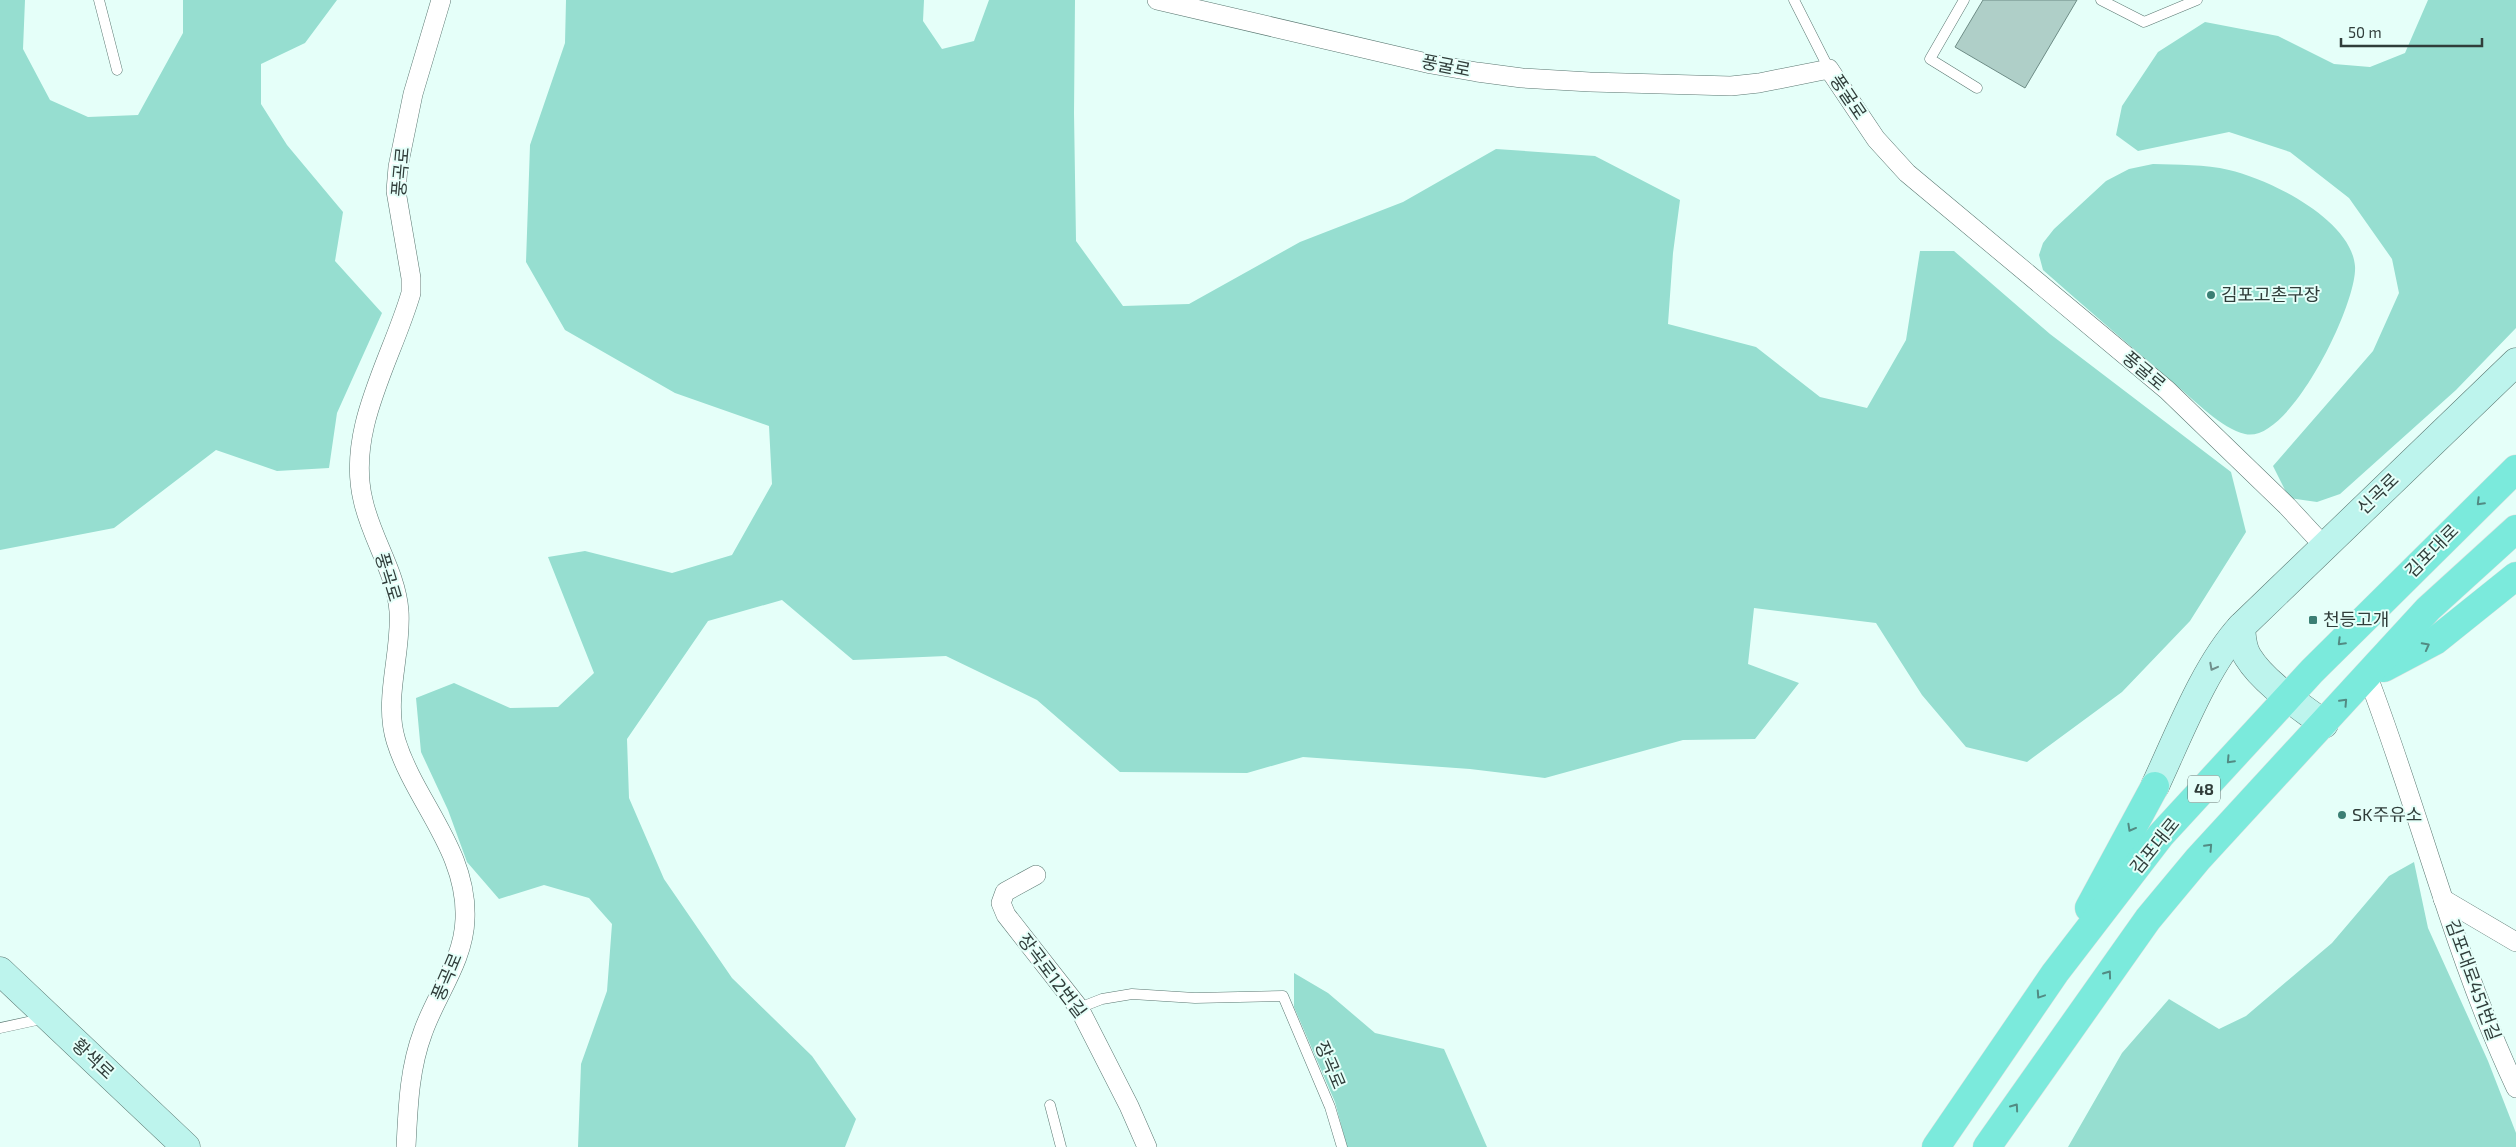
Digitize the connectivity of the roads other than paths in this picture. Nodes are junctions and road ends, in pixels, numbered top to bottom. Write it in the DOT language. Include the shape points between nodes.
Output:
graph roads {
  1 [pos="99,0"];
  2 [pos="441,0"];
  3 [pos="1157,0"];
  4 [pos="1794,0"];
  5 [pos="1964,0"];
  6 [pos="2101,0"];
  7 [pos="2197,0"];
  8 [pos="1829,69"];
  9 [pos="117,70"];
  10 [pos="1977,88"];
  11 [pos="2516,362"];
  12 [pos="2516,469"];
  13 [pos="2516,529"];
  14 [pos="2324,546"];
  15 [pos="2516,576"];
  16 [pos="2241,627"];
  17 [pos="2368,677"];
  18 [pos="2288,697"];
  19 [pos="2324,724"];
  20 [pos="2155,786"];
  21 [pos="1036,875"];
  22 [pos="2443,899"];
  23 [pos="2516,942"];
  24 [pos="0,971"];
  25 [pos="2055,973"];
  26 [pos="1079,1008"];
  27 [pos="49,1017"];
  28 [pos="0,1028"];
  29 [pos="2516,1088"];
  30 [pos="1050,1105"];
  31 [pos="186,1147"];
  32 [pos="406,1147"];
  33 [pos="1061,1147"];
  34 [pos="1147,1147"];
  35 [pos="1342,1147"];
  36 [pos="1936,1147"];
  37 [pos="1987,1147"];
  1 -- 9 [label="lane"];
  2 -- 32 [label="street, 풍곡로" via="413,94 397,175 396,191 411,293 376,390 360,455 363,500 396,592 399,612 393,686 394,735 409,772 447,840 457,868 465,911 462,942 416,1052 411,1075"];
  3 -- 8 [label="street, 풍굴로" via="1431,64 1522,78 1731,86"];
  4 -- 8 [label="lane"];
  5 -- 10 [label="lane" via="1930,58"];
  6 -- 7 [label="lane" via="2144,22"];
  8 -- 14 [label="street, 풍굴로" via="1876,139 1907,173 2196,417"];
  11 -- 14 [label="street, 신곡로"];
  12 -- 18 [label="main road, 김포대로 / 48, one-way"];
  13 -- 17 [label="main road, 48" via="2428,609"];
  14 -- 16 [label="street, 신곡로"];
  17 -- 15 [label="main road, one-way" via="2435,641"];
  16 -- 18 [label="street" via="2248,657"];
  16 -- 20 [label="street, 신곡로, one-way" via="2217,660"];
  19 -- 17 [label="main road, 48, one-way"];
  17 -- 22 [label="street, 김포대로451번길" via="2410,792"];
  18 -- 19 [label="street"];
  18 -- 25 [label="main road, 김포대로 / 48, one-way" via="2161,835"];
  37 -- 19 [label="main road, 48, one-way" via="2148,919 2198,859"];
  20 -- 25 [label="main road, one-way"];
  21 -- 26 [label="street, 장곡로12번길" via="1004,892 1001,903 1015,929"];
  22 -- 23 [label="street, 김포대로451번길"];
  22 -- 29 [label="street, 김포대로451번길" via="2488,1026"];
  24 -- 27 [label="street, 황색로"];
  25 -- 36 [label="main road, 김포대로 / 48, one-way"];
  26 -- 34 [label="street, 장곡로12번길" via="1130,1106"];
  26 -- 35 [label="lane, 장곡로" via="1102,999 1132,994 1195,998 1283,996 1330,1106"];
  27 -- 28 [label="lane"];
  27 -- 31 [label="street, 황색로"];
  30 -- 33 [label="lane"];
}
